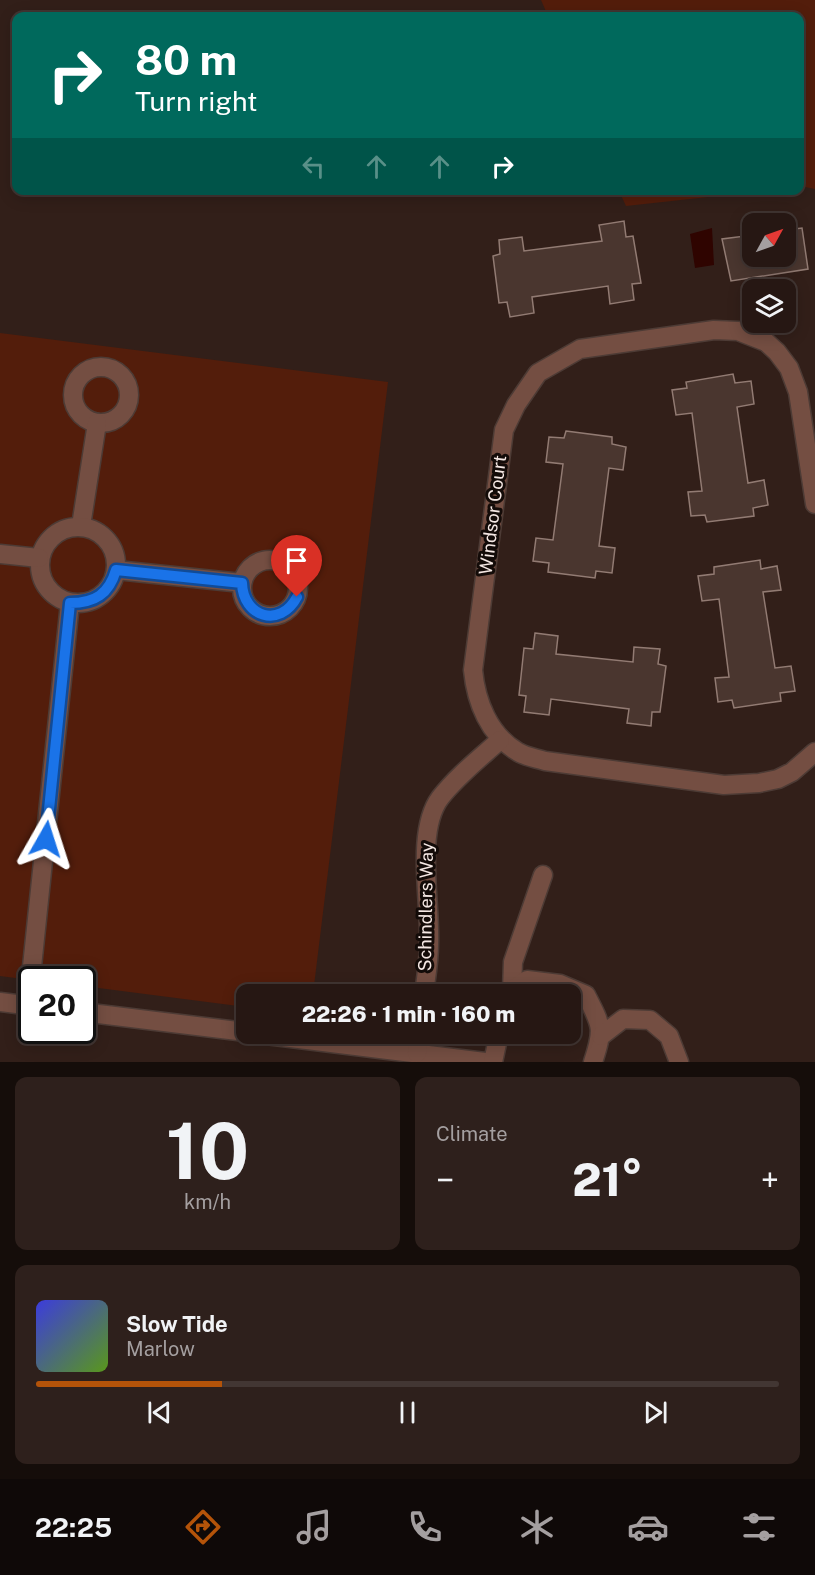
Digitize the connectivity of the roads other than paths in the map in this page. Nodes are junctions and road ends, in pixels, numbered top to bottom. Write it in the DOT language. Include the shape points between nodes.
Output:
graph roads {
  1 [pos="97,423"];
  2 [pos="815,504"];
  3 [pos="81,526"];
  4 [pos="0,554"];
  5 [pos="39,558"];
  6 [pos="116,570"];
  7 [pos="242,583"];
  8 [pos="70,603"];
  9 [pos="500,740"];
  10 [pos="815,752"];
  11 [pos="543,875"];
  12 [pos="34,966"];
  13 [pos="425,984"];
  14 [pos="512,984"];
  15 [pos="522,984"];
  16 [pos="560,984"];
  17 [pos="581,993"];
  18 [pos="0,1002"];
  19 [pos="18,1004"];
  20 [pos="96,1014"];
  21 [pos="236,1031"];
  22 [pos="602,1036"];
  23 [pos="304,1044"];
  24 [pos="418,1044"];
  25 [pos="497,1044"];
  26 [pos="417,1053"];
  27 [pos="350,1054"];
  28 [pos="485,1062"];
  29 [pos="493,1062"];
  30 [pos="593,1062"];
  31 [pos="679,1062"];
  1 -- 3 [label="street"];
  2 -- 9 [label="street, Windsor Court" via="798,392 789,368 766,342 738,331 703,332 580,349 538,373 504,430 473,669 480,707"];
  3 -- 5 [label="street" via="57,532 47,541"];
  3 -- 6 [label="street" via="94,529 112,546"];
  4 -- 5 [label="street"];
  5 -- 8 [label="street" via="42,578 49,590"];
  6 -- 7 [label="street"];
  6 -- 8 [label="street" via="105,592 83,603"];
  8 -- 12 [label="street"];
  9 -- 10 [label="street, Windsor Court" via="520,753 545,761 724,785 778,779"];
  9 -- 13 [label="street, Schindlers Way" via="439,799 430,819 426,843 429,944"];
  11 -- 14 [label="street" via="513,962"];
  15 -- 16 [label="street" via="527,980"];
  17 -- 22 [label="street" via="597,1016"];
  18 -- 19 [label="street"];
  20 -- 21 [label="street"];
  22 -- 30 [label="street"];
  22 -- 31 [label="street" via="623,1019 650,1020 669,1036"];
  23 -- 27 [label="street"];
  24 -- 26 [label="street"];
  25 -- 29 [label="street"];
  26 -- 27 [label="street"];
  26 -- 28 [label="street"];
}
